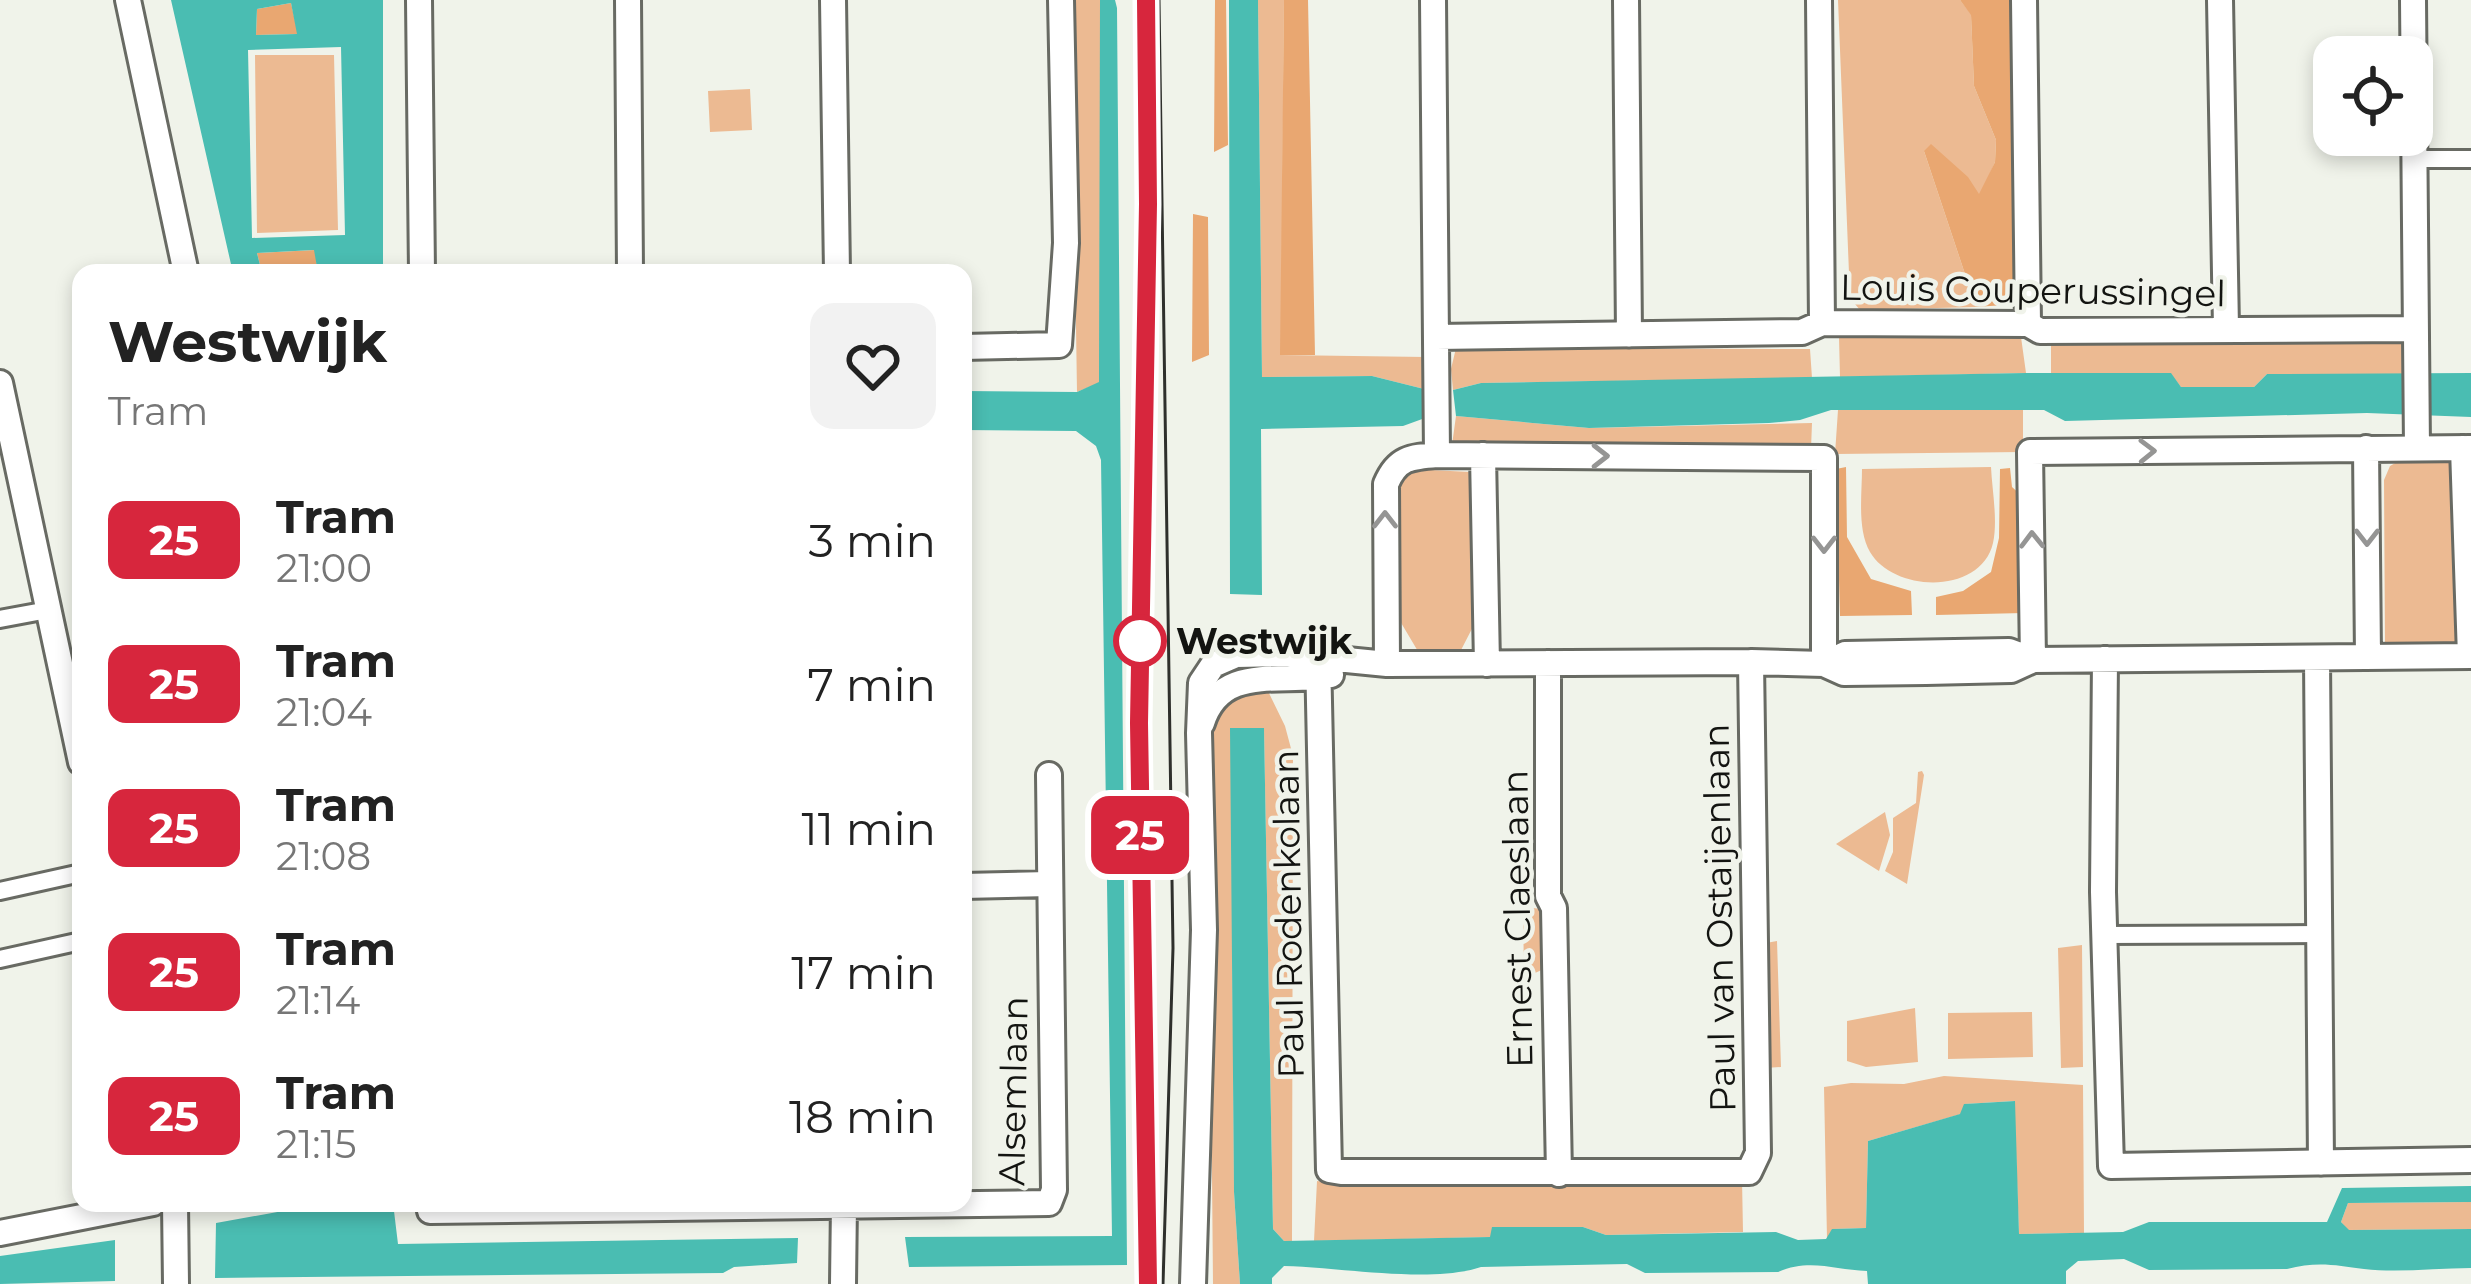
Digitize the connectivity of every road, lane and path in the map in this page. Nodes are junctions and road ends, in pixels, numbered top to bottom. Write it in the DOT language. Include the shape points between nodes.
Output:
graph roads {
  1 [pos="128,0"];
  2 [pos="419,0"];
  3 [pos="628,0"];
  4 [pos="833,0"];
  5 [pos="1060,0"];
  6 [pos="1433,0"];
  7 [pos="1626,0"];
  8 [pos="1819,0"];
  9 [pos="2024,0"];
  10 [pos="2220,0"];
  11 [pos="2413,0"];
  12 [pos="2413,159"];
  13 [pos="2471,159"];
  14 [pos="183,264"];
  15 [pos="422,264"];
  16 [pos="630,264"];
  17 [pos="838,264"];
  18 [pos="1822,323"];
  19 [pos="2029,324"];
  20 [pos="2226,328"];
  21 [pos="2415,329"];
  22 [pos="1629,335"];
  23 [pos="1436,337"];
  24 [pos="972,347"];
  25 [pos="0,383"];
  26 [pos="2417,436"];
  27 [pos="2366,448"];
  28 [pos="2467,448"];
  29 [pos="1437,455"];
  30 [pos="1483,455"];
  31 [pos="48,610"];
  32 [pos="0,620"];
  33 [pos="2470,656"];
  34 [pos="2368,657"];
  35 [pos="2317,658"];
  36 [pos="2104,659"];
  37 [pos="2033,660"];
  38 [pos="1751,662"];
  39 [pos="1548,663"];
  40 [pos="1387,664"];
  41 [pos="1487,664"];
  42 [pos="1824,664"];
  43 [pos="1318,666"];
  44 [pos="72,721"];
  45 [pos="1049,775"];
  46 [pos="72,875"];
  47 [pos="1049,884"];
  48 [pos="972,886"];
  49 [pos="0,891"];
  50 [pos="2319,934"];
  51 [pos="2104,935"];
  52 [pos="72,943"];
  53 [pos="0,959"];
  54 [pos="2471,1160"];
  55 [pos="2321,1163"];
  56 [pos="1558,1174"];
  57 [pos="972,1204"];
  58 [pos="107,1212"];
  59 [pos="175,1212"];
  60 [pos="844,1212"];
  61 [pos="0,1233"];
  62 [pos="176,1284"];
  63 [pos="844,1284"];
  64 [pos="1193,1284"];
  1 -- 14 [label="street"];
  2 -- 15 [label="street"];
  3 -- 16 [label="street"];
  4 -- 17 [label="street"];
  5 -- 24 [label="street" via="1066,250 1059,345"];
  6 -- 23 [label="street"];
  7 -- 22 [label="street"];
  8 -- 18 [label="street"];
  9 -- 19 [label="street"];
  10 -- 20 [label="street"];
  11 -- 12 [label="street"];
  12 -- 13 [label="street"];
  12 -- 21 [label="street"];
  18 -- 19 [label="street, Louis Couperussingel"];
  18 -- 22 [label="street, Louis Couperussingel" via="1802,332"];
  19 -- 20 [label="street, Louis Couperussingel" via="2040,331"];
  20 -- 21 [label="street, Louis Couperussingel"];
  21 -- 26 [label="street"];
  22 -- 23 [label="street, Louis Couperussingel"];
  23 -- 29 [label="street"];
  25 -- 31 [label="street"];
  26 -- 27 [label="street"];
  26 -- 28 [label="street"];
  27 -- 34 [label="street, one-way"];
  37 -- 27 [label="street, one-way" via="2030,452"];
  28 -- 33 [label="street"];
  29 -- 30 [label="street"];
  40 -- 29 [label="street, one-way" via="1386,484 1405,458"];
  30 -- 41 [label="street"];
  30 -- 42 [label="street, one-way" via="1824,458"];
  31 -- 32 [label="street"];
  31 -- 44 [label="street"];
  33 -- 34 [label="street"];
  34 -- 35 [label="street"];
  35 -- 36 [label="street"];
  35 -- 50 [label="street"];
  36 -- 37 [label="street"];
  36 -- 51 [label="street"];
  37 -- 42 [label="street" via="2008,651 1845,653"];
  38 -- 39 [label="street"];
  38 -- 42 [label="street"];
  38 -- 56 [label="street, Paul van Ostaijenlaan" via="1758,1153 1749,1172"];
  39 -- 41 [label="street"];
  39 -- 56 [label="street, Ernest Claeslaan"];
  40 -- 41 [label="street"];
  40 -- 43 [label="street"];
  43 -- 56 [label="street, Paul Rodenkolaan" via="1329,1170"];
  43 -- 64 [label="street" via="1236,655 1213,665 1201,683 1204,930"];
  45 -- 47 [label="street, Alsemlaan"];
  46 -- 49 [label="street"];
  47 -- 48 [label="street"];
  47 -- 57 [label="street, Alsemlaan" via="1054,1190 1049,1203"];
  50 -- 51 [label="street"];
  50 -- 55 [label="street"];
  51 -- 55 [label="street" via="2110,1166"];
  52 -- 53 [label="street"];
  54 -- 55 [label="street"];
  58 -- 61 [label="street"];
  59 -- 62 [label="street"];
  60 -- 63 [label="street"];
}
